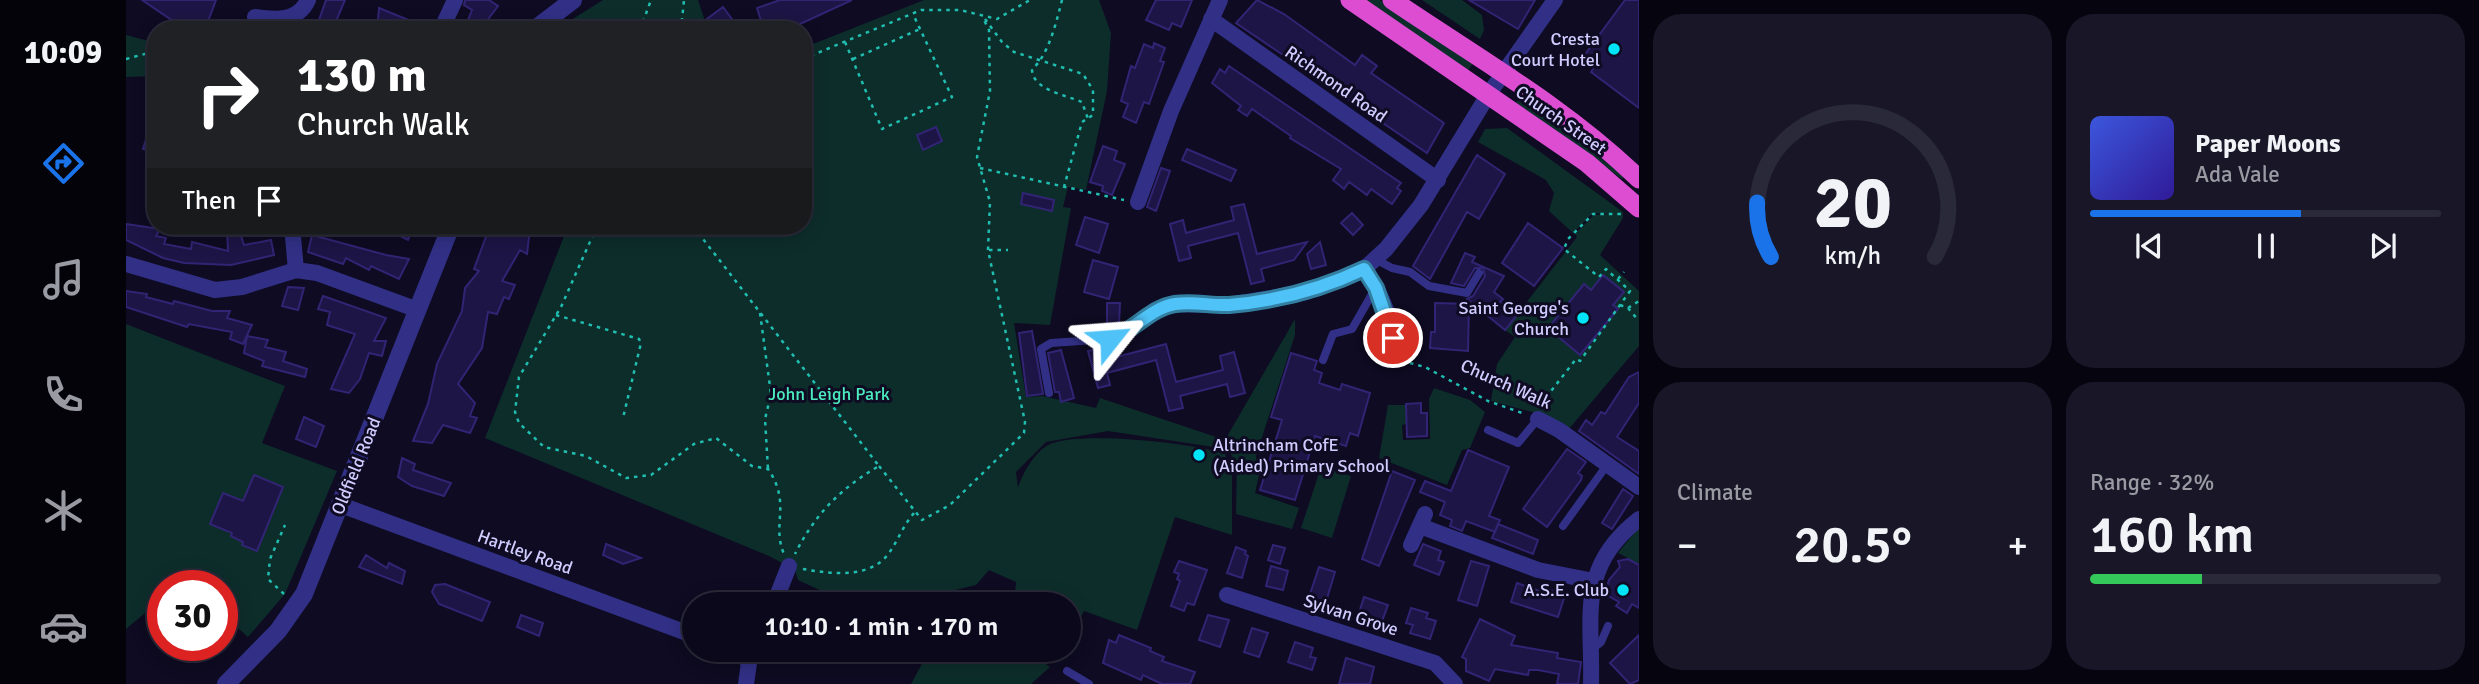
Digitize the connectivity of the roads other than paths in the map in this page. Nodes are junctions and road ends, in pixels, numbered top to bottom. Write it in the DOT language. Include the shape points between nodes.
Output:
graph roads {
  1 [pos="308,0"];
  2 [pos="455,0"];
  3 [pos="573,0"];
  4 [pos="1220,0"];
  5 [pos="1350,0"];
  6 [pos="1392,0"];
  7 [pos="1555,0"];
  8 [pos="255,17"];
  9 [pos="1211,19"];
  10 [pos="445,21"];
  11 [pos="546,21"];
  12 [pos="1503,74"];
  13 [pos="1488,95"];
  14 [pos="1617,158"];
  15 [pos="1639,164"];
  16 [pos="1639,179"];
  17 [pos="1438,180"];
  18 [pos="1138,202"];
  19 [pos="1634,211"];
  20 [pos="293,235"];
  21 [pos="447,235"];
  22 [pos="126,264"];
  23 [pos="1369,264"];
  24 [pos="296,270"];
  25 [pos="1479,273"];
  26 [pos="1376,288"];
  27 [pos="418,310"];
  28 [pos="1110,339"];
  29 [pos="1323,360"];
  30 [pos="1396,360"];
  31 [pos="1049,393"];
  32 [pos="1536,418"];
  33 [pos="1488,430"];
  34 [pos="1607,465"];
  35 [pos="1639,487"];
  36 [pos="341,505"];
  37 [pos="1639,519"];
  38 [pos="1563,526"];
  39 [pos="1411,545"];
  40 [pos="789,566"];
  41 [pos="1594,581"];
  42 [pos="779,592"];
  43 [pos="1227,595"];
  44 [pos="1608,626"];
  45 [pos="682,631"];
  46 [pos="1591,650"];
  47 [pos="749,662"];
  48 [pos="1067,671"];
  49 [pos="226,684"];
  50 [pos="746,684"];
  51 [pos="1089,684"];
  52 [pos="1455,684"];
  53 [pos="1591,684"];
  1 -- 8 [label="street" via="299,13 279,20"];
  2 -- 10 [label="street"];
  3 -- 11 [label="street"];
  4 -- 9 [label="street"];
  5 -- 13 [label="highway, Church Street"];
  6 -- 12 [label="highway, Church Street"];
  7 -- 12 [label="street"];
  9 -- 17 [label="street, Richmond Road"];
  9 -- 18 [label="street"];
  12 -- 13 [label="street"];
  12 -- 14 [label="highway, Church Street"];
  13 -- 17 [label="street"];
  13 -- 19 [label="highway, Church Street" via="1587,163"];
  14 -- 15 [label="highway"];
  14 -- 16 [label="highway, Church Street"];
  17 -- 23 [label="street"];
  20 -- 24 [label="street"];
  21 -- 27 [label="street, Oldfield Road"];
  22 -- 24 [label="street" via="215,290 242,287"];
  23 -- 25 [label="lane" via="1410,272 1429,286 1458,293 1467,293"];
  23 -- 26 [label="street"];
  23 -- 28 [label="street" via="1306,292 1229,305 1176,303 1155,310 1125,334"];
  24 -- 27 [label="street" via="317,273"];
  26 -- 29 [label="lane" via="1352,328 1333,334"];
  26 -- 30 [label="street"];
  27 -- 36 [label="street, Oldfield Road"];
  28 -- 31 [label="lane" via="1051,343 1041,349"];
  32 -- 33 [label="lane" via="1518,443"];
  32 -- 34 [label="street, Church Walk"];
  34 -- 35 [label="street, Church Walk"];
  34 -- 38 [label="lane"];
  36 -- 45 [label="street, Hartley Road"];
  36 -- 49 [label="street, Oldfield Road" via="299,603"];
  37 -- 41 [label="street" via="1621,536"];
  39 -- 41 [label="street" via="1422,520 1538,570"];
  40 -- 42 [label="street"];
  41 -- 46 [label="street" via="1589,603"];
  43 -- 52 [label="street, Sylvan Grove" via="1434,663"];
  44 -- 46 [label="lane" via="1601,642"];
  46 -- 53 [label="street"];
  47 -- 50 [label="street"];
  48 -- 51 [label="lane"];
}
